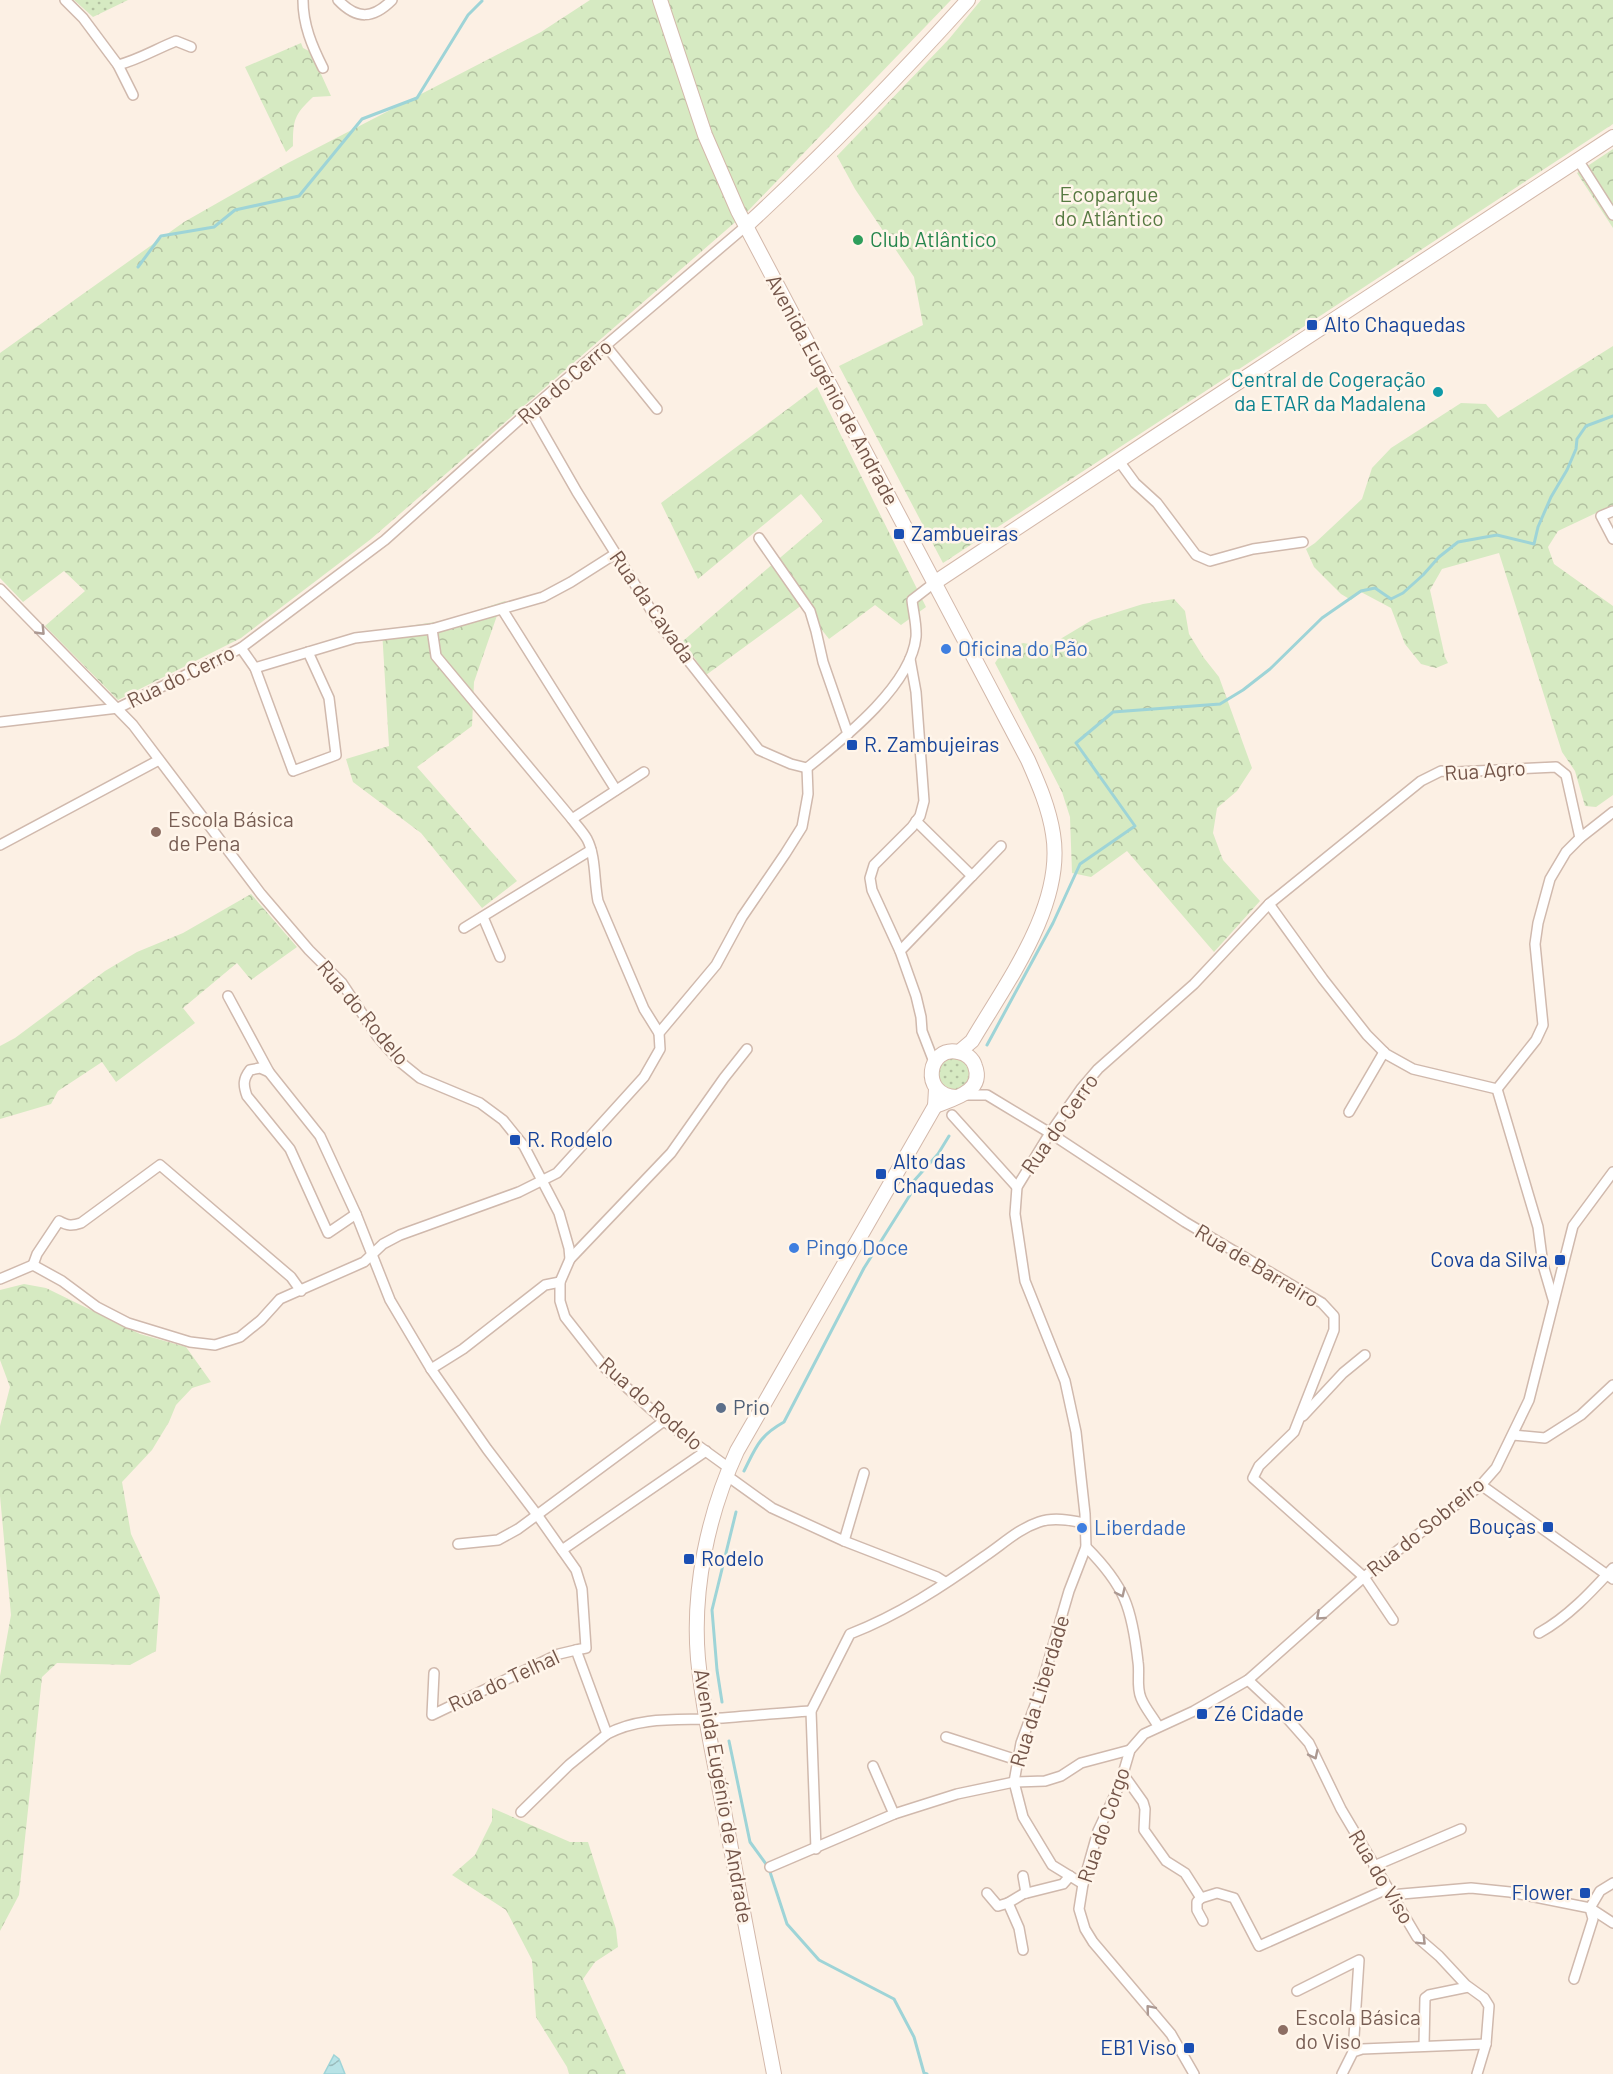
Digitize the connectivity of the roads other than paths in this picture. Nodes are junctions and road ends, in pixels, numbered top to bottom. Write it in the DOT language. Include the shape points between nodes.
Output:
graph roads {
  1 [pos="65,0"];
  2 [pos="303,0"];
  3 [pos="338,0"];
  4 [pos="392,0"];
  5 [pos="660,0"];
  6 [pos="968,0"];
  7 [pos="191,47"];
  8 [pos="118,65"];
  9 [pos="323,68"];
  10 [pos="133,95"];
  11 [pos="1613,138"];
  12 [pos="1578,160"];
  13 [pos="1613,215"];
  14 [pos="746,226"];
  15 [pos="606,345"];
  16 [pos="657,409"];
  17 [pos="530,410"];
  18 [pos="1119,461"];
  19 [pos="1613,511"];
  20 [pos="759,538"];
  21 [pos="1613,539"];
  22 [pos="1303,542"];
  23 [pos="615,554"];
  24 [pos="934,583"];
  25 [pos="0,589"];
  26 [pos="502,609"];
  27 [pos="432,629"];
  28 [pos="241,648"];
  29 [pos="308,652"];
  30 [pos="910,659"];
  31 [pos="255,668"];
  32 [pos="118,708"];
  33 [pos="0,722"];
  34 [pos="848,734"];
  35 [pos="159,760"];
  36 [pos="807,768"];
  37 [pos="644,772"];
  38 [pos="616,790"];
  39 [pos="1613,812"];
  40 [pos="572,819"];
  41 [pos="916,821"];
  42 [pos="1580,838"];
  43 [pos="0,845"];
  44 [pos="1001,846"];
  45 [pos="591,850"];
  46 [pos="972,876"];
  47 [pos="1269,904"];
  48 [pos="483,917"];
  49 [pos="464,928"];
  50 [pos="900,951"];
  51 [pos="500,957"];
  52 [pos="228,996"];
  53 [pos="659,1033"];
  54 [pos="972,1041"];
  55 [pos="747,1049"];
  56 [pos="1384,1052"];
  57 [pos="946,1056"];
  58 [pos="974,1066"];
  59 [pos="268,1072"];
  60 [pos="936,1089"];
  61 [pos="1497,1089"];
  62 [pos="987,1095"];
  63 [pos="959,1096"];
  64 [pos="935,1106"];
  65 [pos="1349,1112"];
  66 [pos="952,1115"];
  67 [pos="1050,1133"];
  68 [pos="1613,1172"];
  69 [pos="542,1181"];
  70 [pos="1017,1186"];
  71 [pos="356,1214"];
  72 [pos="372,1255"];
  73 [pos="570,1259"];
  74 [pos="33,1265"];
  75 [pos="0,1279"];
  76 [pos="560,1282"];
  77 [pos="302,1291"];
  78 [pos="1554,1300"];
  79 [pos="1365,1355"];
  80 [pos="431,1369"];
  81 [pos="1613,1385"];
  82 [pos="1300,1419"];
  83 [pos="664,1421"];
  84 [pos="1514,1435"];
  85 [pos="706,1451"];
  86 [pos="728,1472"];
  87 [pos="864,1473"];
  88 [pos="1481,1485"];
  89 [pos="538,1516"];
  90 [pos="1084,1522"];
  91 [pos="844,1541"];
  92 [pos="458,1544"];
  93 [pos="1086,1547"];
  94 [pos="562,1550"];
  95 [pos="1611,1574"];
  96 [pos="1364,1576"];
  97 [pos="945,1582"];
  98 [pos="1393,1620"];
  99 [pos="1539,1633"];
  100 [pos="576,1650"];
  101 [pos="434,1673"];
  102 [pos="1248,1680"];
  103 [pos="811,1711"];
  104 [pos="706,1719"];
  105 [pos="1158,1726"];
  106 [pos="608,1734"];
  107 [pos="946,1737"];
  108 [pos="1130,1750"];
  109 [pos="1017,1760"];
  110 [pos="873,1766"];
  111 [pos="1123,1774"];
  112 [pos="1014,1782"];
  113 [pos="520,1812"];
  114 [pos="894,1815"];
  115 [pos="1461,1829"];
  116 [pos="816,1849"];
  117 [pos="1374,1866"];
  118 [pos="770,1867"];
  119 [pos="1023,1876"];
  120 [pos="1070,1876"];
  121 [pos="1083,1884"];
  122 [pos="1613,1884"];
  123 [pos="1389,1892"];
  124 [pos="987,1893"];
  125 [pos="1026,1893"];
  126 [pos="1201,1898"];
  127 [pos="1008,1903"];
  128 [pos="1590,1908"];
  129 [pos="1203,1921"];
  130 [pos="1613,1923"];
  131 [pos="1023,1950"];
  132 [pos="1574,1980"];
  133 [pos="1468,1987"];
  134 [pos="1297,1991"];
  135 [pos="1486,2044"];
  136 [pos="1424,2046"];
  137 [pos="1353,2052"];
  138 [pos="774,2074"];
  139 [pos="1194,2074"];
  140 [pos="1342,2074"];
  141 [pos="1477,2074"];
  1 -- 8 [label="street"];
  2 -- 9 [label="street" via="303,17"];
  3 -- 4 [label="street" via="357,14 369,16"];
  5 -- 14 [label="main road, Avenida Eugénio de Andrade" via="705,135"];
  6 -- 14 [label="main road, Rua do Cerro" via="886,90"];
  7 -- 8 [label="street" via="176,41"];
  8 -- 10 [label="street"];
  11 -- 12 [label="main road"];
  12 -- 13 [label="street"];
  12 -- 18 [label="main road"];
  14 -- 15 [label="street, Rua do Cerro"];
  14 -- 24 [label="main road, Avenida Eugénio de Andrade"];
  15 -- 16 [label="street"];
  15 -- 17 [label="street, Rua do Cerro"];
  17 -- 23 [label="street, Rua da Cavada"];
  17 -- 28 [label="street, Rua do Cerro" via="385,540"];
  18 -- 22 [label="street" via="1196,555 1210,561 1253,549"];
  18 -- 24 [label="main road"];
  19 -- 21 [label="street" via="1601,516"];
  20 -- 34 [label="street" via="810,611"];
  23 -- 26 [label="street" via="543,597"];
  23 -- 36 [label="street, Rua da Cavada" via="661,626 759,750"];
  24 -- 30 [label="street" via="912,600 916,636"];
  24 -- 54 [label="main road, Avenida Eugénio de Andrade" via="1028,760 1045,799 1053,836 1053,870 1046,905 1034,934"];
  25 -- 32 [label="street, Rua do Rodelo, one-way"];
  26 -- 27 [label="street"];
  26 -- 38 [label="street"];
  27 -- 29 [label="street" via="355,638"];
  27 -- 40 [label="street" via="436,656"];
  28 -- 31 [label="street"];
  28 -- 32 [label="street, Rua do Cerro"];
  29 -- 31 [label="street"];
  29 -- 31 [label="street" via="328,698 336,755 293,771"];
  30 -- 34 [label="street" via="872,712"];
  30 -- 41 [label="street" via="924,801"];
  32 -- 33 [label="street, Rua do Cerro"];
  32 -- 35 [label="street, Rua do Rodelo"];
  34 -- 36 [label="street"];
  35 -- 43 [label="street"];
  35 -- 69 [label="street, Rua do Rodelo" via="261,894 342,983 377,1036 399,1061 420,1078 480,1103 503,1120 524,1146"];
  36 -- 53 [label="street" via="808,794 802,827 742,916 716,965"];
  37 -- 38 [label="street"];
  38 -- 40 [label="street"];
  39 -- 42 [label="street"];
  40 -- 45 [label="street"];
  41 -- 46 [label="street"];
  41 -- 50 [label="street" via="874,865 870,878"];
  42 -- 47 [label="street, Rua Agro" via="1566,775 1556,767 1441,771 1421,781"];
  42 -- 61 [label="street" via="1566,852 1550,879 1538,923 1535,944 1543,1024 1536,1040"];
  44 -- 46 [label="street"];
  45 -- 48 [label="street"];
  45 -- 53 [label="street" via="598,901 644,1009"];
  46 -- 50 [label="street"];
  47 -- 56 [label="street" via="1323,979"];
  47 -- 67 [label="street, Rua do Cerro" via="1194,984 1098,1069"];
  48 -- 49 [label="street"];
  48 -- 51 [label="street"];
  50 -- 57 [label="street" via="927,1043"];
  52 -- 59 [label="street"];
  53 -- 69 [label="street" via="660,1049 644,1077 557,1173"];
  54 -- 57 [label="main road, Avenida Eugénio de Andrade"];
  54 -- 58 [label="main road, Avenida Eugénio de Andrade"];
  55 -- 73 [label="street" via="671,1153"];
  56 -- 61 [label="street" via="1413,1069"];
  56 -- 65 [label="street"];
  57 -- 58 [label="main road"];
  57 -- 60 [label="main road, Avenida Eugénio de Andrade" via="931,1076"];
  58 -- 62 [label="street"];
  58 -- 63 [label="main road, Avenida Eugénio de Andrade" via="974,1086"];
  59 -- 71 [label="street" via="320,1136"];
  59 -- 71 [label="street" via="260,1068 250,1070 244,1078 247,1096 290,1149 328,1233"];
  60 -- 63 [label="main road" via="949,1097"];
  60 -- 64 [label="main road, Avenida Eugénio de Andrade"];
  61 -- 78 [label="street" via="1539,1227 1543,1265"];
  62 -- 63 [label="street"];
  62 -- 67 [label="street, Rua de Barreiro"];
  63 -- 64 [label="main road"];
  64 -- 86 [label="main road, Avenida Eugénio de Andrade"];
  66 -- 70 [label="street"];
  67 -- 70 [label="street, Rua do Cerro"];
  67 -- 82 [label="street, Rua de Barreiro" via="1185,1222 1322,1303 1334,1316 1334,1330"];
  68 -- 78 [label="street, Rua do Sobreiro" via="1573,1226"];
  69 -- 72 [label="street" via="400,1235"];
  69 -- 73 [label="street, Rua do Rodelo" via="559,1213"];
  70 -- 90 [label="street, Rua do Cerro" via="1015,1214 1025,1281 1065,1381 1076,1432"];
  71 -- 72 [label="street"];
  72 -- 77 [label="street"];
  72 -- 80 [label="street" via="390,1300"];
  73 -- 76 [label="street, Rua do Rodelo"];
  74 -- 75 [label="street"];
  74 -- 77 [label="street" via="96,1307 128,1323 190,1342 215,1345 240,1337 280,1299"];
  74 -- 77 [label="street" via="59,1221 73,1226 81,1223 160,1165 291,1277"];
  76 -- 80 [label="street" via="544,1285 463,1349"];
  76 -- 83 [label="street, Rua do Rodelo" via="565,1317 578,1336 605,1368"];
  78 -- 84 [label="street, Rua do Sobreiro" via="1529,1400"];
  79 -- 82 [label="street" via="1343,1372"];
  80 -- 89 [label="street"];
  81 -- 84 [label="street" via="1552,1435"];
  82 -- 96 [label="street, Rua de Barreiro" via="1294,1432 1260,1466 1253,1479"];
  83 -- 85 [label="street, Rua do Rodelo"];
  83 -- 89 [label="street"];
  84 -- 88 [label="street, Rua do Sobreiro" via="1496,1468"];
  85 -- 86 [label="street, Rua do Rodelo"];
  85 -- 94 [label="street"];
  86 -- 91 [label="street, Rua do Rodelo" via="772,1508"];
  86 -- 104 [label="main road, Avenida Eugénio de Andrade" via="704,1556 697,1614"];
  87 -- 91 [label="street"];
  88 -- 95 [label="street"];
  88 -- 96 [label="street, Rua do Sobreiro"];
  89 -- 92 [label="street" via="498,1540"];
  89 -- 94 [label="street"];
  90 -- 93 [label="street, Rua do Cerro"];
  90 -- 97 [label="street" via="1041,1521 1019,1530"];
  91 -- 97 [label="street, Rua do Rodelo"];
  93 -- 105 [label="street, one-way" via="1121,1590 1135,1638 1137,1684"];
  93 -- 109 [label="street, Rua da Liberdade"];
  94 -- 100 [label="street" via="576,1570 582,1589 586,1648"];
  95 -- 99 [label="street" via="1554,1625"];
  96 -- 98 [label="street"];
  96 -- 102 [label="street, Rua do Sobreiro, one-way"];
  97 -- 103 [label="street" via="906,1608 850,1634"];
  100 -- 101 [label="street, Rua do Telhal" via="559,1654 432,1715"];
  100 -- 106 [label="street, Rua do Telhal"];
  102 -- 105 [label="street, Rua do Corgo" via="1194,1711"];
  102 -- 117 [label="street, Rua do Viso, one-way" via="1309,1743"];
  103 -- 104 [label="street"];
  103 -- 116 [label="street"];
  104 -- 106 [label="street" via="658,1719"];
  104 -- 138 [label="main road, Avenida Eugénio de Andrade"];
  105 -- 108 [label="street, Rua do Corgo" via="1144,1734"];
  106 -- 113 [label="street"];
  107 -- 109 [label="street"];
  108 -- 111 [label="street, Rua do Corgo"];
  108 -- 112 [label="street" via="1081,1763 1045,1781"];
  109 -- 112 [label="street, Rua da Liberdade"];
  110 -- 114 [label="street"];
  111 -- 121 [label="street, Rua do Corgo" via="1098,1831"];
  111 -- 126 [label="street" via="1143,1802 1144,1830 1166,1861 1185,1873"];
  112 -- 114 [label="street" via="957,1794"];
  112 -- 120 [label="street, Rua da Liberdade" via="1023,1817 1052,1865"];
  114 -- 116 [label="street"];
  115 -- 117 [label="street"];
  116 -- 118 [label="street"];
  117 -- 123 [label="street, Rua do Viso"];
  119 -- 125 [label="street"];
  120 -- 121 [label="street"];
  120 -- 125 [label="street" via="1063,1884"];
  139 -- 121 [label="street, Rua do Corgo, one-way" via="1171,2034 1085,1929 1079,1909"];
  122 -- 128 [label="street" via="1600,1891"];
  123 -- 126 [label="street" via="1259,1946 1234,1898 1217,1893"];
  123 -- 128 [label="street" via="1471,1888"];
  123 -- 133 [label="street, Rua do Viso, one-way" via="1417,1937"];
  124 -- 127 [label="street" via="998,1906"];
  125 -- 127 [label="street"];
  126 -- 129 [label="street" via="1197,1910"];
  127 -- 131 [label="street"];
  128 -- 130 [label="street"];
  128 -- 132 [label="street" via="1593,1919"];
  133 -- 135 [label="street, Rua do Viso" via="1489,2006"];
  133 -- 136 [label="street" via="1425,1998"];
  134 -- 137 [label="street" via="1359,1960"];
  135 -- 136 [label="street"];
  135 -- 141 [label="street, Rua do Viso"];
  136 -- 137 [label="street"];
  137 -- 140 [label="street"];
}
